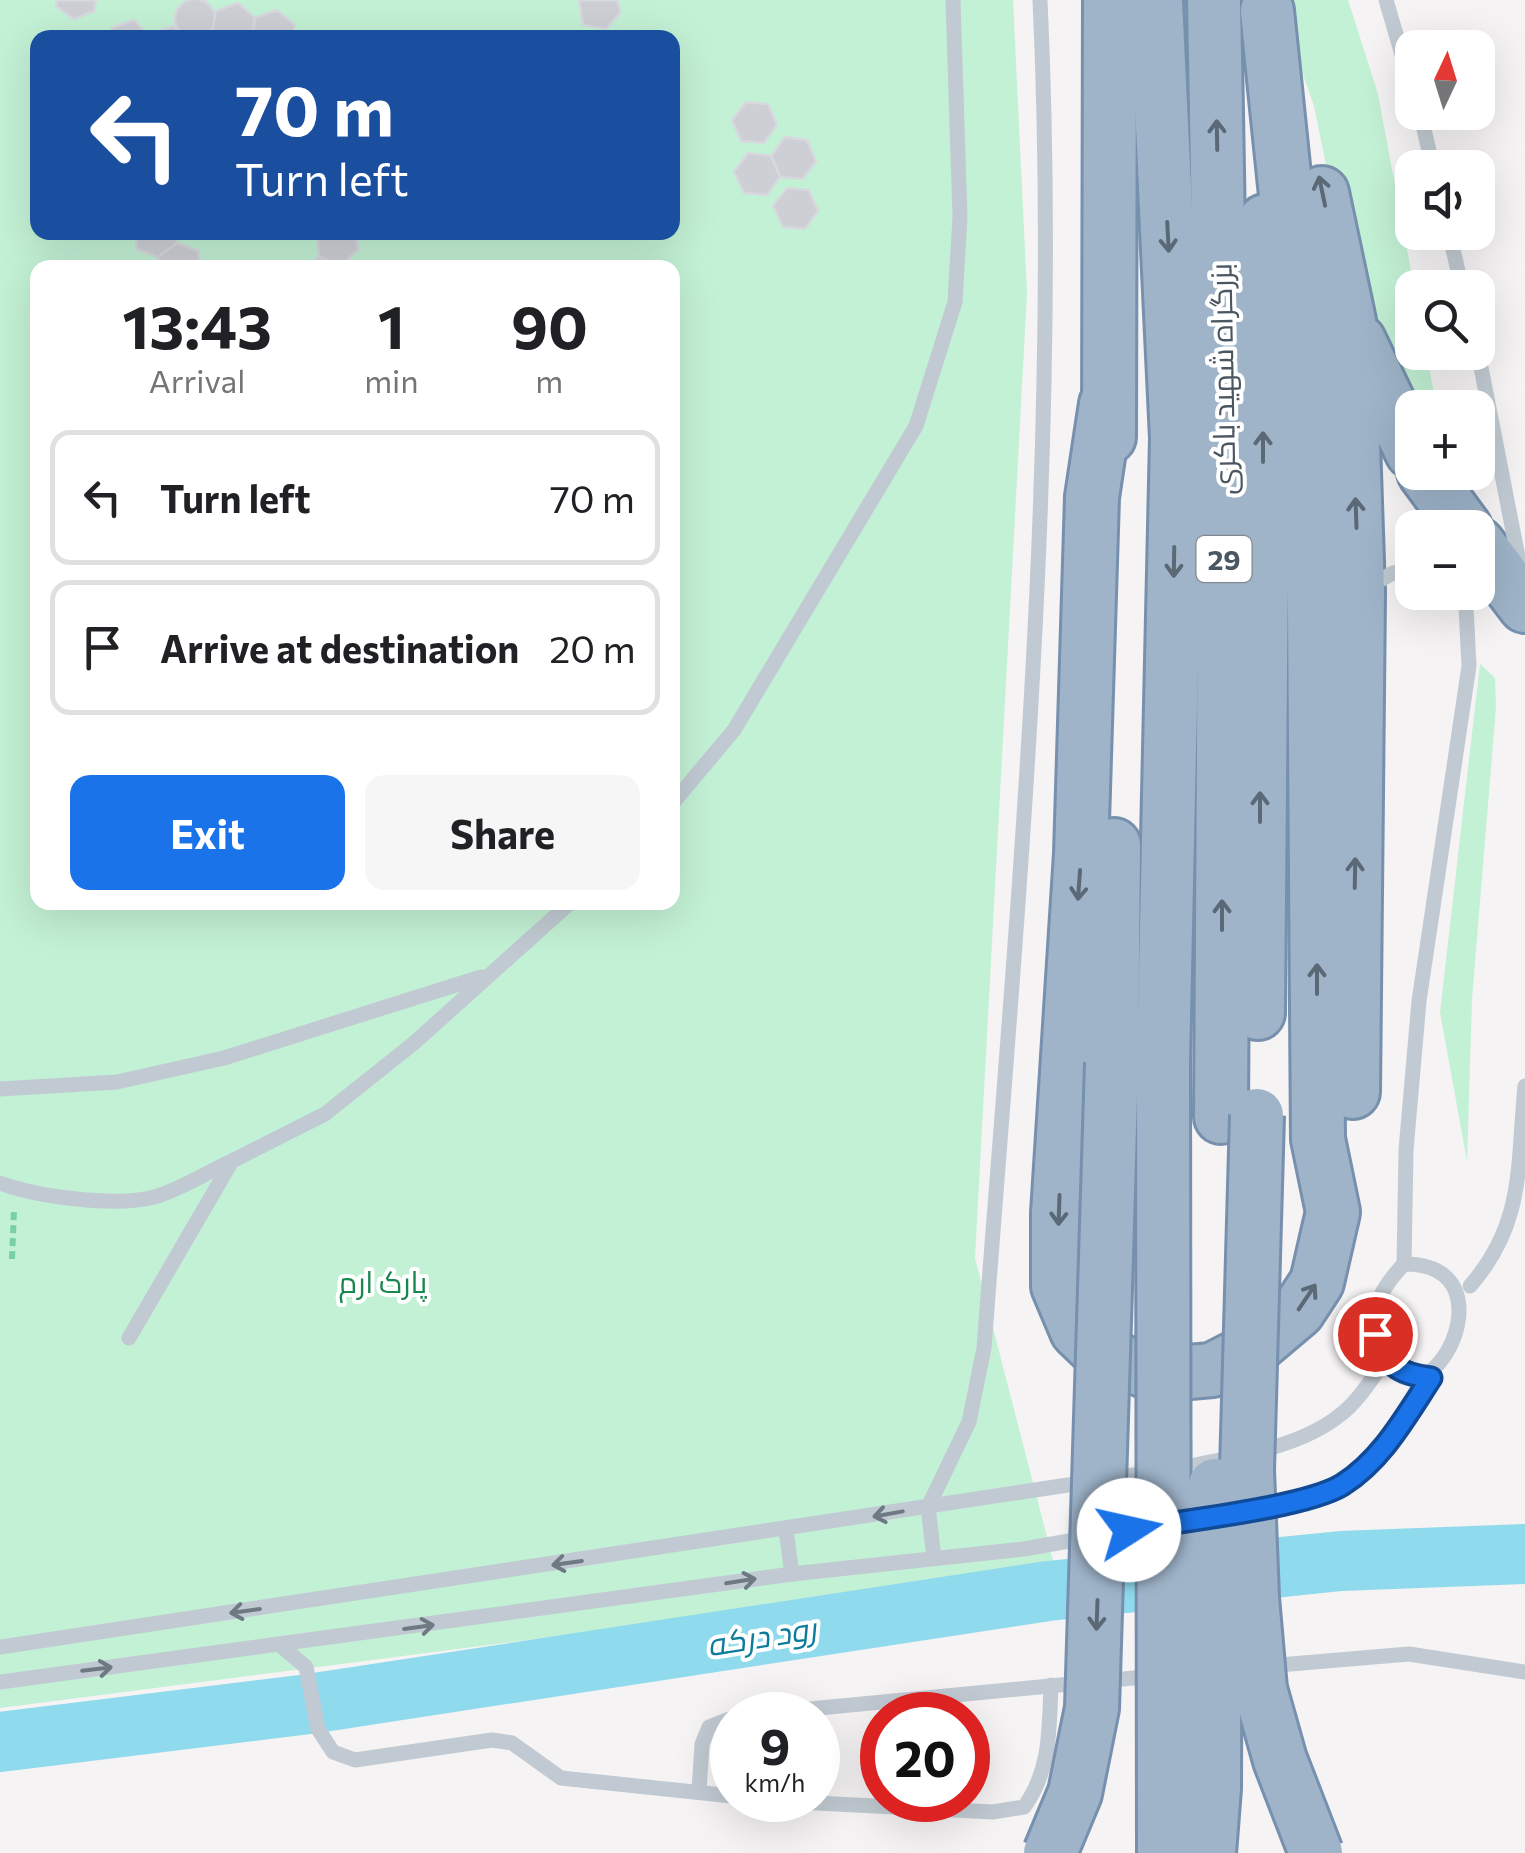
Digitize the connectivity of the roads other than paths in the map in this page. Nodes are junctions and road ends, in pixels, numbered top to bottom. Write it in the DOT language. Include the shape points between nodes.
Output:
graph roads {
  1 [pos="953,0"];
  2 [pos="1040,0"];
  3 [pos="1110,0"];
  4 [pos="1156,0"];
  5 [pos="1214,0"];
  6 [pos="1386,0"];
  7 [pos="1266,6"];
  8 [pos="1395,31"];
  9 [pos="1349,321"];
  10 [pos="1481,370"];
  11 [pos="1106,404"];
  12 [pos="1395,417"];
  13 [pos="1495,566"];
  14 [pos="1395,572"];
  15 [pos="1358,592"];
  16 [pos="1525,596"];
  17 [pos="1525,606"];
  18 [pos="1466,610"];
  19 [pos="680,794"];
  20 [pos="562,910"];
  21 [pos="487,975"];
  22 [pos="1138,1062"];
  23 [pos="1525,1086"];
  24 [pos="0,1089"];
  25 [pos="1239,1116"];
  26 [pos="232,1161"];
  27 [pos="0,1183"];
  28 [pos="1333,1212"];
  29 [pos="1404,1264"];
  30 [pos="129,1338"];
  31 [pos="1464,1353"];
  32 [pos="1385,1361"];
  33 [pos="1431,1378"];
  34 [pos="928,1507"];
  35 [pos="1192,1518"];
  36 [pos="1173,1522"];
  37 [pos="786,1530"];
  38 [pos="934,1558"];
  39 [pos="792,1574"];
  40 [pos="282,1646"];
  41 [pos="0,1647"];
  42 [pos="1250,1668"];
  43 [pos="1230,1669"];
  44 [pos="1522,1676"];
  45 [pos="0,1682"];
  46 [pos="1051,1685"];
  47 [pos="840,1706"];
  48 [pos="710,1727"];
  49 [pos="699,1790"];
  50 [pos="710,1792"];
  51 [pos="840,1804"];
  52 [pos="1050,1853"];
  53 [pos="1164,1853"];
  54 [pos="1210,1853"];
  55 [pos="1316,1853"];
  1 -- 19 [label="lane" via="960,217 955,302 916,426 734,730"];
  2 -- 34 [label="lane" via="1048,166 1046,369 998,1166 984,1348 970,1422"];
  3 -- 11 [label="highway, 29"];
  4 -- 22 [label="highway, 29, one-way" via="1177,438"];
  25 -- 5 [label="highway, بزرگراه شهید باکری / 29, one-way"];
  6 -- 8 [label="lane"];
  9 -- 7 [label="highway, one-way" via="1299,82"];
  25 -- 7 [label="highway, 29, one-way"];
  28 -- 7 [label="highway, one-way" via="1318,1139 1314,610 1300,258 1286,195"];
  9 -- 12 [label="highway"];
  15 -- 9 [label="highway, one-way"];
  10 -- 16 [label="lane"];
  11 -- 22 [label="highway, 29"];
  11 -- 28 [label="highway, one-way" via="1092,496 1058,1286 1077,1331 1099,1352 1155,1375 1212,1370 1253,1349 1298,1312 1317,1282"];
  13 -- 17 [label="highway"];
  14 -- 15 [label="lane"];
  28 -- 15 [label="highway, one-way" via="1352,1163"];
  18 -- 29 [label="lane" via="1469,666 1419,1001"];
  20 -- 21 [label="lane"];
  21 -- 24 [label="lane" via="224,1058 117,1082"];
  21 -- 26 [label="lane" via="325,1114"];
  22 -- 52 [label="highway, 29, one-way, bridge" via="1092,1708 1075,1793"];
  22 -- 53 [label="highway, 29, bridge"];
  23 -- 29 [label="lane" via="1513,1219 1474,1309 1452,1269"];
  25 -- 54 [label="highway, 29, bridge" via="1212,1634"];
  25 -- 55 [label="highway, 29, bridge" via="1260,1689"];
  26 -- 27 [label="lane" via="153,1197 70,1199"];
  26 -- 30 [label="lane"];
  29 -- 32 [label="lane" via="1384,1285 1376,1307 1375,1334"];
  31 -- 33 [label="lane"];
  32 -- 33 [label="lane" via="1406,1375"];
  32 -- 34 [label="lane" via="1344,1413 1296,1438 1186,1467"];
  33 -- 35 [label="lane" via="1385,1448 1341,1486"];
  34 -- 37 [label="lane, one-way"];
  34 -- 38 [label="lane"];
  36 -- 38 [label="lane"];
  37 -- 39 [label="lane"];
  37 -- 41 [label="lane, one-way"];
  38 -- 39 [label="lane"];
  40 -- 39 [label="lane, one-way"];
  45 -- 40 [label="lane, one-way"];
  40 -- 49 [label="lane" via="306,1667 318,1728 334,1752 355,1760 492,1740 512,1743 562,1778"];
  42 -- 44 [label="lane" via="1409,1654"];
  43 -- 46 [label="lane"];
  46 -- 47 [label="lane"];
  46 -- 51 [label="lane" via="1048,1756 1024,1806 993,1812"];
  48 -- 49 [label="lane"];
  49 -- 50 [label="lane"];
}
